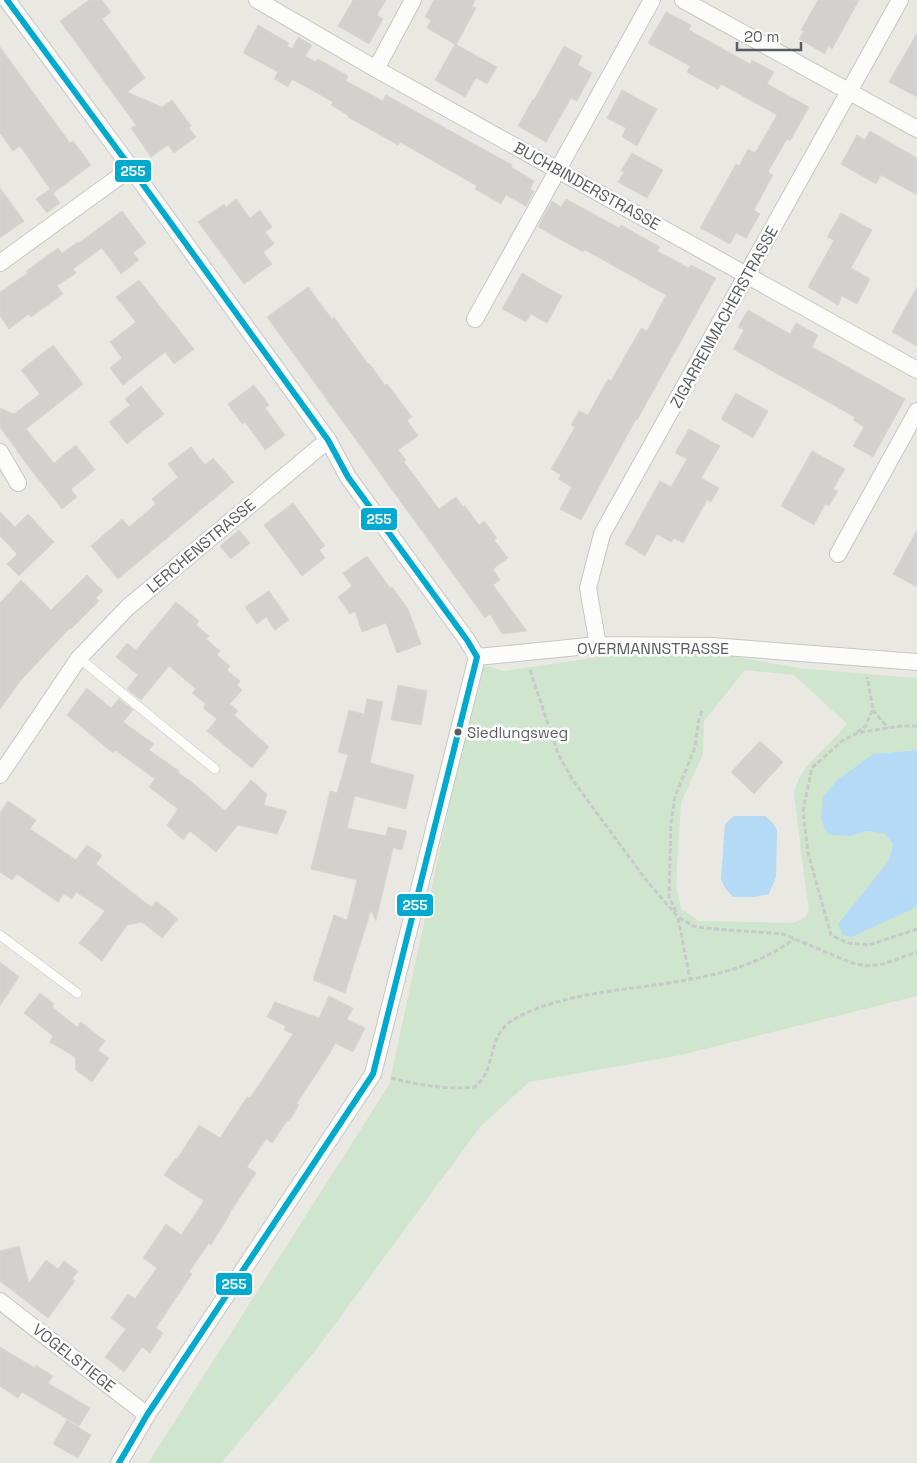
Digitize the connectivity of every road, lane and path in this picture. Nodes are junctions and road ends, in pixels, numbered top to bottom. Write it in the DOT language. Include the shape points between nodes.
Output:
graph roads {
  1 [pos="7,0"];
  2 [pos="257,0"];
  3 [pos="413,0"];
  4 [pos="652,0"];
  5 [pos="683,0"];
  6 [pos="900,0"];
  7 [pos="376,69"];
  8 [pos="849,92"];
  9 [pos="917,129"];
  10 [pos="131,168"];
  11 [pos="559,170"];
  12 [pos="0,263"];
  13 [pos="747,275"];
  14 [pos="475,319"];
  15 [pos="917,370"];
  16 [pos="917,411"];
  17 [pos="328,440"];
  18 [pos="0,452"];
  19 [pos="18,483"];
  20 [pos="838,554"];
  21 [pos="598,645"];
  22 [pos="527,652"];
  23 [pos="477,657"];
  24 [pos="79,658"];
  25 [pos="917,662"];
  26 [pos="869,688"];
  27 [pos="703,709"];
  28 [pos="873,709"];
  29 [pos="917,726"];
  30 [pos="888,728"];
  31 [pos="857,733"];
  32 [pos="215,769"];
  33 [pos="0,775"];
  34 [pos="678,917"];
  35 [pos="917,929"];
  36 [pos="0,935"];
  37 [pos="794,938"];
  38 [pos="917,952"];
  39 [pos="690,979"];
  40 [pos="77,993"];
  41 [pos="373,1074"];
  42 [pos="0,1301"];
  43 [pos="148,1415"];
  44 [pos="120,1463"];
  1 -- 10 [label="street"];
  2 -- 7 [label="street, BUCHBINDERSTRASSE"];
  3 -- 7 [label="street"];
  4 -- 11 [label="street"];
  5 -- 8 [label="street"];
  6 -- 8 [label="street, ZIGARRENMACHERSTRASSE"];
  7 -- 11 [label="street, BUCHBINDERSTRASSE"];
  8 -- 9 [label="street"];
  8 -- 13 [label="street, ZIGARRENMACHERSTRASSE"];
  10 -- 12 [label="street"];
  10 -- 17 [label="street"];
  11 -- 13 [label="street, BUCHBINDERSTRASSE"];
  11 -- 14 [label="street"];
  13 -- 15 [label="street, BUCHBINDERSTRASSE"];
  13 -- 21 [label="street, ZIGARRENMACHERSTRASSE" via="602,534 588,588"];
  16 -- 20 [label="street"];
  17 -- 23 [label="street" via="348,477"];
  17 -- 24 [label="street, LERCHENSTRASSE" via="128,606"];
  18 -- 19 [label="street"];
  21 -- 22 [label="street, OVERMANNSTRASSE"];
  21 -- 25 [label="street, OVERMANNSTRASSE" via="712,646"];
  22 -- 23 [label="street, OVERMANNSTRASSE"];
  22 -- 34 [label="path" via="531,675 558,754 574,782 646,880"];
  23 -- 41 [label="street"];
  24 -- 32 [label="lane"];
  24 -- 33 [label="street, LERCHENSTRASSE"];
  26 -- 28 [label="path"];
  27 -- 34 [label="path" via="695,747 675,797 671,823 669,897"];
  28 -- 30 [label="path"];
  28 -- 31 [label="path" via="865,727"];
  29 -- 30 [label="path"];
  30 -- 31 [label="path"];
  31 -- 35 [label="path" via="842,741 812,768 803,811 808,853 831,935 848,943 869,945"];
  34 -- 37 [label="path" via="692,926 783,934"];
  34 -- 39 [label="path"];
  36 -- 40 [label="lane"];
  37 -- 38 [label="path" via="866,966 883,964"];
  37 -- 39 [label="path" via="756,961"];
  39 -- 41 [label="path" via="580,996 532,1010 506,1025 494,1045 484,1077 475,1086 442,1088"];
  41 -- 43 [label="street"];
  42 -- 43 [label="street, VOGELSTIEGE"];
  43 -- 44 [label="street"];
}
